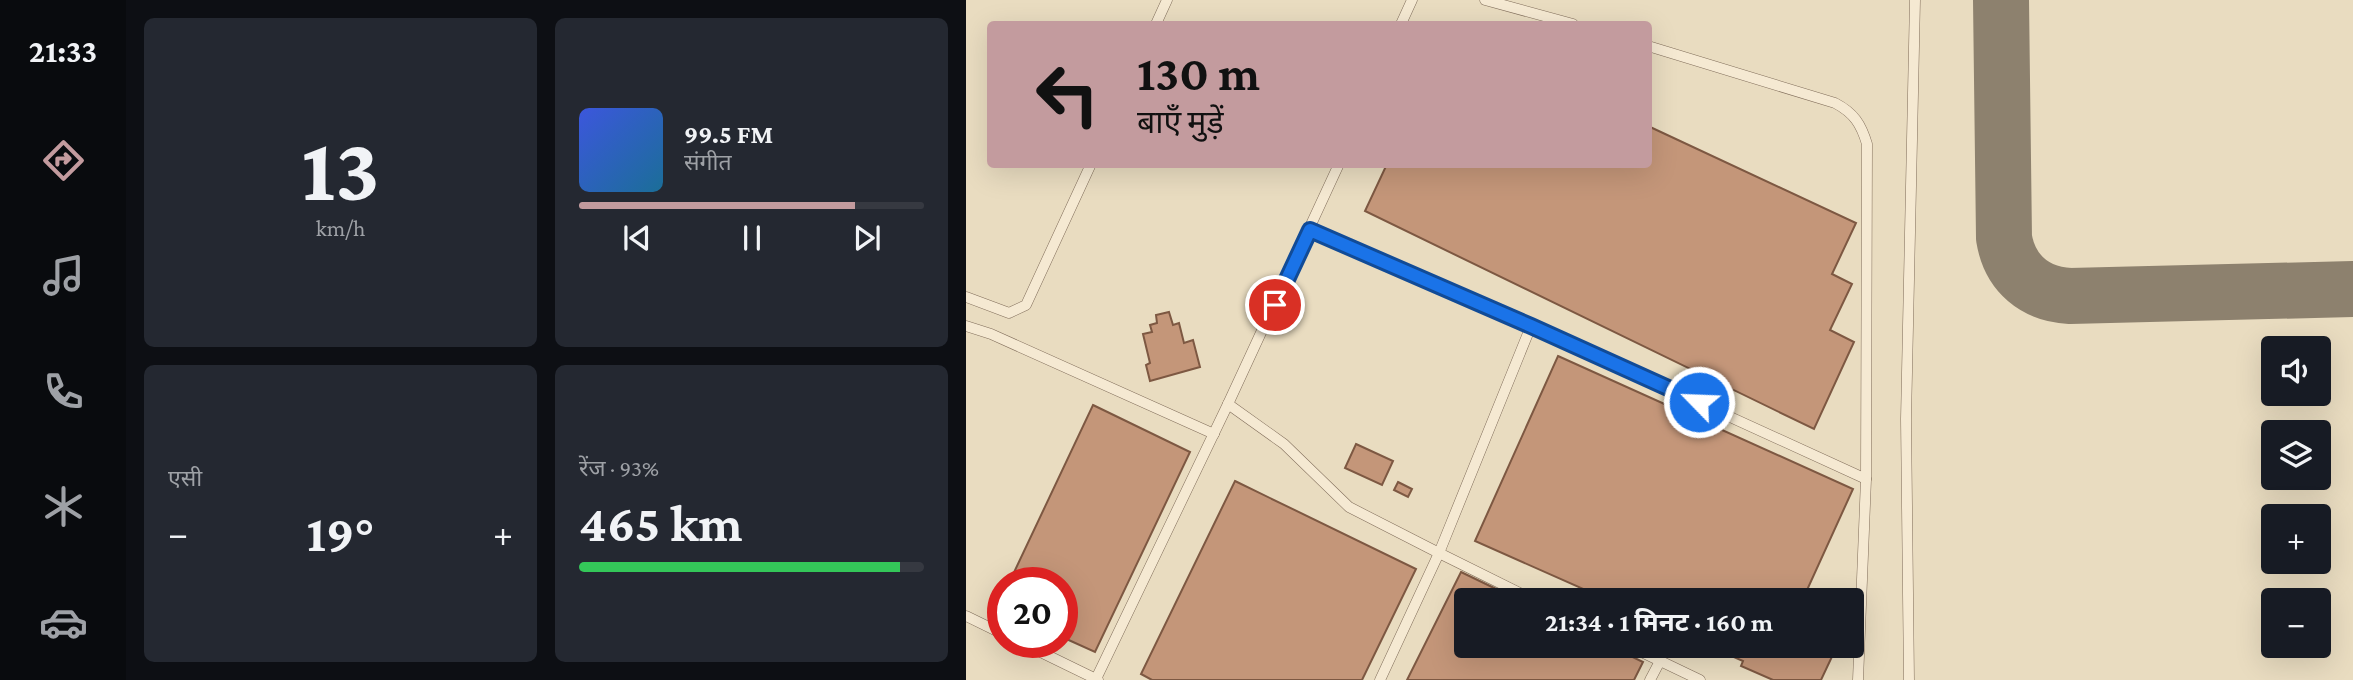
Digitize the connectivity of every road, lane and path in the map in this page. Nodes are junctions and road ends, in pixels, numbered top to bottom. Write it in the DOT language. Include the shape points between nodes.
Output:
graph roads {
  1 [pos="1167,0"];
  2 [pos="1412,0"];
  3 [pos="1485,0"];
  4 [pos="1914,0"];
  5 [pos="1157,21"];
  6 [pos="1402,21"];
  7 [pos="1562,21"];
  8 [pos="1652,47"];
  9 [pos="1089,168"];
  10 [pos="1337,168"];
  11 [pos="1310,230"];
  12 [pos="966,297"];
  13 [pos="966,326"];
  14 [pos="1531,326"];
  15 [pos="1228,404"];
  16 [pos="1214,434"];
  17 [pos="1866,479"];
  18 [pos="1439,553"];
  19 [pos="1510,588"];
  20 [pos="966,616"];
  21 [pos="987,626"];
  22 [pos="1053,658"];
  23 [pos="1654,658"];
  24 [pos="1660,661"];
  25 [pos="1097,679"];
  26 [pos="1380,680"];
  27 [pos="1650,680"];
  28 [pos="1700,680"];
  29 [pos="1858,680"];
  30 [pos="1909,680"];
  1 -- 5 [label="lane"];
  2 -- 6 [label="lane"];
  3 -- 7 [label="lane"];
  4 -- 30 [label="lane" via="1906,419"];
  8 -- 17 [label="lane" via="1835,103 1850,111 1860,124 1867,144"];
  9 -- 12 [label="lane" via="1026,305 1009,313"];
  10 -- 11 [label="lane"];
  11 -- 14 [label="lane"];
  11 -- 15 [label="lane"];
  13 -- 16 [label="lane"];
  14 -- 17 [label="lane"];
  14 -- 18 [label="lane"];
  15 -- 16 [label="lane"];
  15 -- 18 [label="lane" via="1284,444 1349,507"];
  16 -- 25 [label="lane"];
  17 -- 29 [label="lane"];
  18 -- 19 [label="lane"];
  18 -- 26 [label="lane"];
  20 -- 21 [label="lane"];
  22 -- 25 [label="lane"];
  23 -- 24 [label="lane"];
  24 -- 27 [label="lane"];
  24 -- 28 [label="lane"];
}
